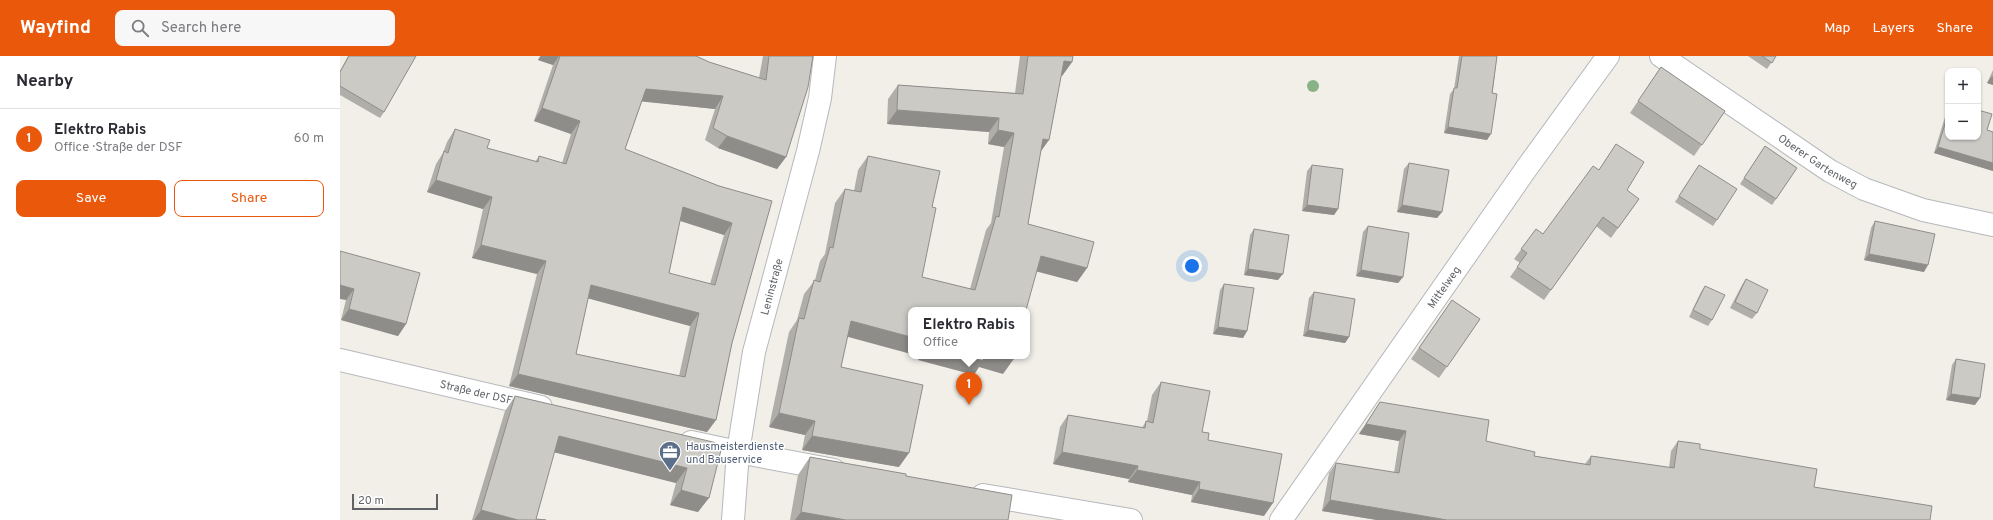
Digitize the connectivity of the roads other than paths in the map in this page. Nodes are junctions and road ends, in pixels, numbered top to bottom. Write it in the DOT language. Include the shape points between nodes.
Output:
graph roads {
  1 [pos="825,56"];
  2 [pos="1608,56"];
  3 [pos="1662,56"];
  4 [pos="1993,225"];
  5 [pos="340,360"];
  6 [pos="557,410"];
  7 [pos="673,438"];
  8 [pos="738,452"];
  9 [pos="853,473"];
  10 [pos="961,491"];
  11 [pos="733,520"];
  12 [pos="1131,520"];
  13 [pos="1281,520"];
  1 -- 8 [label="street, Leninstraße" via="820,98 808,151 754,352"];
  2 -- 13 [label="street, Mittelweg"];
  3 -- 4 [label="street, Oberer Gartenweg" via="1830,171 1864,189 1924,210"];
  5 -- 6 [label="street, Straße der DSF"];
  7 -- 8 [label="street"];
  8 -- 9 [label="street"];
  8 -- 11 [label="street, Leninstraße"];
  10 -- 12 [label="street"];
}
